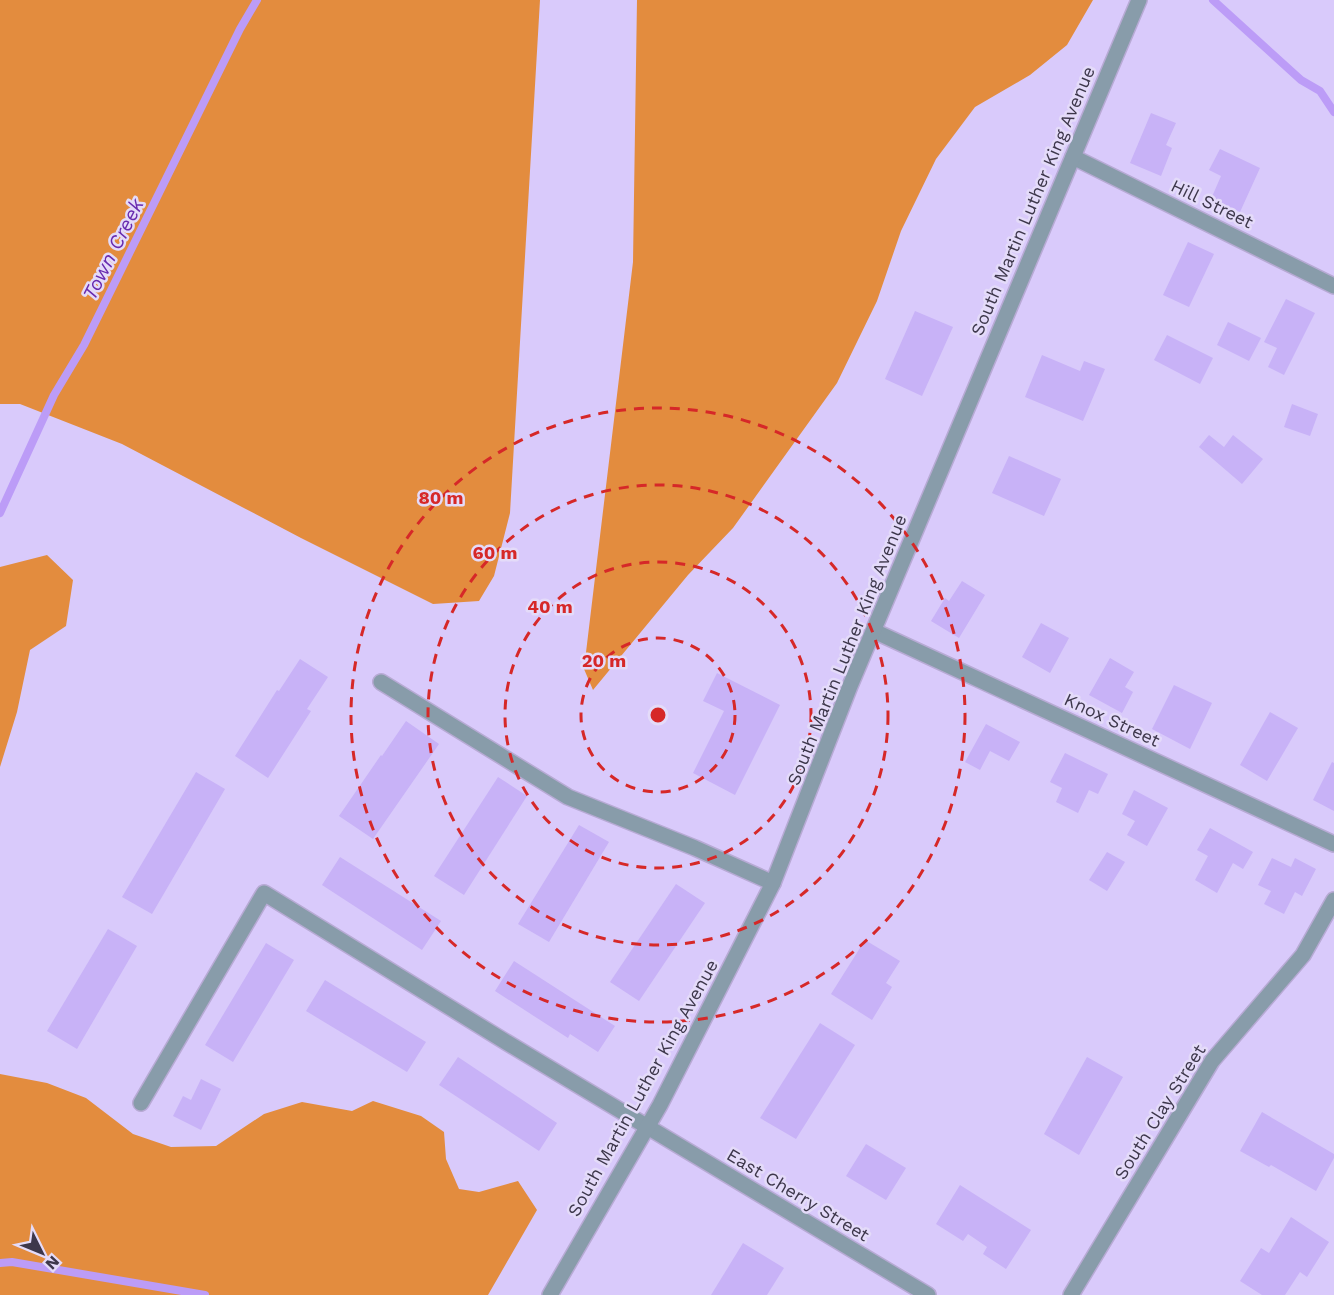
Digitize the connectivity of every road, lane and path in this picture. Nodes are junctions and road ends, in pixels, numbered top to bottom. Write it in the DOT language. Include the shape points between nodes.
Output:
graph roads {
  1 [pos="1139,0"];
  2 [pos="1073,157"];
  3 [pos="1334,286"];
  4 [pos="874,631"];
  5 [pos="381,682"];
  6 [pos="1334,844"];
  7 [pos="773,883"];
  8 [pos="1334,900"];
  9 [pos="141,1103"];
  10 [pos="647,1128"];
  11 [pos="550,1295"];
  12 [pos="928,1295"];
  13 [pos="1071,1295"];
  1 -- 2 [label="street, South Martin Luther King Avenue"];
  2 -- 3 [label="street, Hill Street"];
  2 -- 4 [label="street, South Martin Luther King Avenue"];
  4 -- 6 [label="street, Knox Street"];
  4 -- 7 [label="street, South Martin Luther King Avenue"];
  5 -- 7 [label="street" via="568,797"];
  7 -- 10 [label="street, South Martin Luther King Avenue"];
  8 -- 13 [label="street, South Clay Street" via="1303,955 1212,1061"];
  9 -- 10 [label="street, East Cherry Street" via="264,893"];
  10 -- 11 [label="street, South Martin Luther King Avenue"];
  10 -- 12 [label="street, East Cherry Street"];
}
